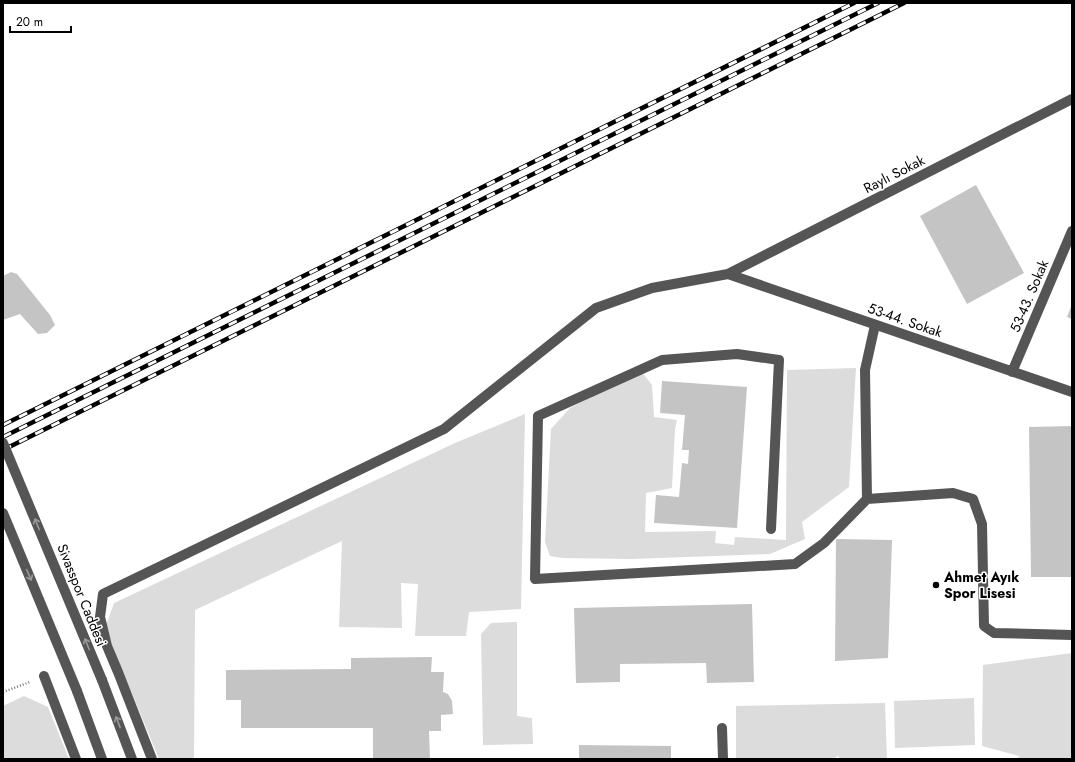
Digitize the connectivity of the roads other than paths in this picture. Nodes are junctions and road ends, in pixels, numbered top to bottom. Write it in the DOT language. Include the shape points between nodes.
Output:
graph roads {
  1 [pos="1072,99"];
  2 [pos="1072,231"];
  3 [pos="728,274"];
  4 [pos="875,325"];
  5 [pos="1012,372"];
  6 [pos="1072,392"];
  7 [pos="3,443"];
  8 [pos="867,499"];
  9 [pos="3,513"];
  10 [pos="771,529"];
  11 [pos="1072,635"];
  12 [pos="44,676"];
  13 [pos="722,728"];
  14 [pos="76,759"];
  15 [pos="102,759"];
  16 [pos="132,759"];
  17 [pos="152,759"];
  18 [pos="723,759"];
  1 -- 3 [label="street, Raylı Sokak"];
  2 -- 5 [label="street, 53-43. Sokak"];
  3 -- 4 [label="street, 53-44. Sokak"];
  3 -- 17 [label="street" via="652,288 596,308 444,429 103,594 100,617 106,646"];
  4 -- 5 [label="street, 53-44. Sokak"];
  4 -- 8 [label="street" via="865,370"];
  5 -- 6 [label="street, 53-44. Sokak"];
  16 -- 7 [label="street, Sivasspor Caddesi, one-way, bridge" via="102,680"];
  8 -- 10 [label="street" via="824,543 795,564 535,578 538,416 662,360 737,354 779,360"];
  8 -- 11 [label="street" via="953,493 973,499 982,524 984,626 994,633"];
  9 -- 15 [label="street, one-way, bridge" via="77,691"];
  12 -- 14 [label="street"];
  13 -- 18 [label="street"];
}
